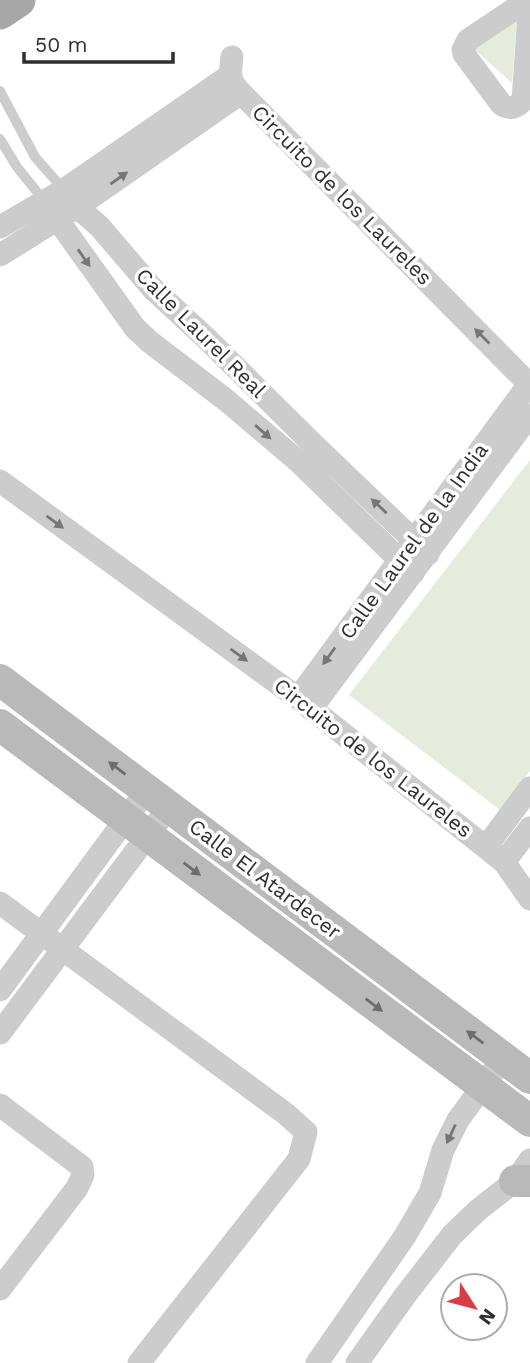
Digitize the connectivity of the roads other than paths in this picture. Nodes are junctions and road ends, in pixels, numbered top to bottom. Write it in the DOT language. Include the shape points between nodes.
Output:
graph roads {
  1 [pos="18,0"];
  2 [pos="0,12"];
  3 [pos="0,91"];
  4 [pos="22,131"];
  5 [pos="2,142"];
  6 [pos="61,205"];
  7 [pos="0,227"];
  8 [pos="0,255"];
  9 [pos="245,377"];
  10 [pos="530,384"];
  11 [pos="226,400"];
  12 [pos="530,415"];
  13 [pos="0,481"];
  14 [pos="421,547"];
  15 [pos="406,566"];
  16 [pos="0,680"];
  17 [pos="305,703"];
  18 [pos="0,725"];
  19 [pos="530,788"];
  20 [pos="158,799"];
  21 [pos="137,827"];
  22 [pos="530,828"];
  23 [pos="486,846"];
  24 [pos="504,862"];
  25 [pos="530,899"];
  26 [pos="0,903"];
  27 [pos="42,934"];
  28 [pos="63,950"];
  29 [pos="0,990"];
  30 [pos="0,1033"];
  31 [pos="503,1058"];
  32 [pos="530,1078"];
  33 [pos="482,1085"];
  34 [pos="0,1105"];
  35 [pos="530,1121"];
  36 [pos="525,1174"];
  37 [pos="0,1289"];
  38 [pos="139,1363"];
  39 [pos="317,1363"];
  40 [pos="357,1363"];
  1 -- 2 [label="main road"];
  3 -- 4 [label="lane, Calle Laurel Real"];
  4 -- 5 [label="lane"];
  4 -- 6 [label="lane, Calle Laurel Real"];
  5 -- 6 [label="lane, Calle Laurel Real" via="17,167"];
  6 -- 7 [label="street, Circuito de los Laureles"];
  6 -- 8 [label="street, Circuito de los Laureles"];
  6 -- 9 [label="street, Calle Laurel Real" via="99,226 153,289"];
  10 -- 6 [label="street, Circuito de los Laureles, one-way" via="234,75"];
  6 -- 11 [label="street, Calle Laurel Real, one-way" via="135,328"];
  9 -- 11 [label="street"];
  14 -- 9 [label="street, Calle Laurel Real, one-way"];
  10 -- 14 [label="street, Calle Laurel de la India"];
  11 -- 15 [label="street, Calle Laurel Real, one-way" via="316,478"];
  12 -- 14 [label="street, Calle Laurel de la India"];
  13 -- 17 [label="street, Circuito de los Laureles, one-way"];
  14 -- 15 [label="street, Calle Laurel de la India"];
  15 -- 17 [label="street, Calle Laurel de la India"];
  20 -- 16 [label="street, Calle El Atardecer, one-way"];
  17 -- 23 [label="street, Circuito de los Laureles"];
  18 -- 21 [label="street, Calle El Atardecer"];
  19 -- 23 [label="street"];
  20 -- 21 [label="street"];
  31 -- 20 [label="street, Calle El Atardecer, one-way"];
  21 -- 27 [label="street"];
  21 -- 28 [label="street"];
  21 -- 33 [label="street, Calle El Atardecer, one-way"];
  22 -- 24 [label="street"];
  23 -- 24 [label="street, Circuito de los Laureles"];
  24 -- 25 [label="street, Circuito de los Laureles"];
  26 -- 27 [label="street"];
  27 -- 28 [label="street"];
  27 -- 29 [label="street"];
  28 -- 30 [label="street"];
  28 -- 38 [label="street" via="306,1132 299,1159"];
  31 -- 32 [label="street, Calle El Atardecer"];
  31 -- 33 [label="street"];
  33 -- 35 [label="street, Calle El Atardecer"];
  33 -- 39 [label="street, one-way" via="457,1120 430,1193 405,1236"];
  34 -- 37 [label="street" via="76,1161 83,1175"];
  36 -- 40 [label="street" via="452,1235"];
}
